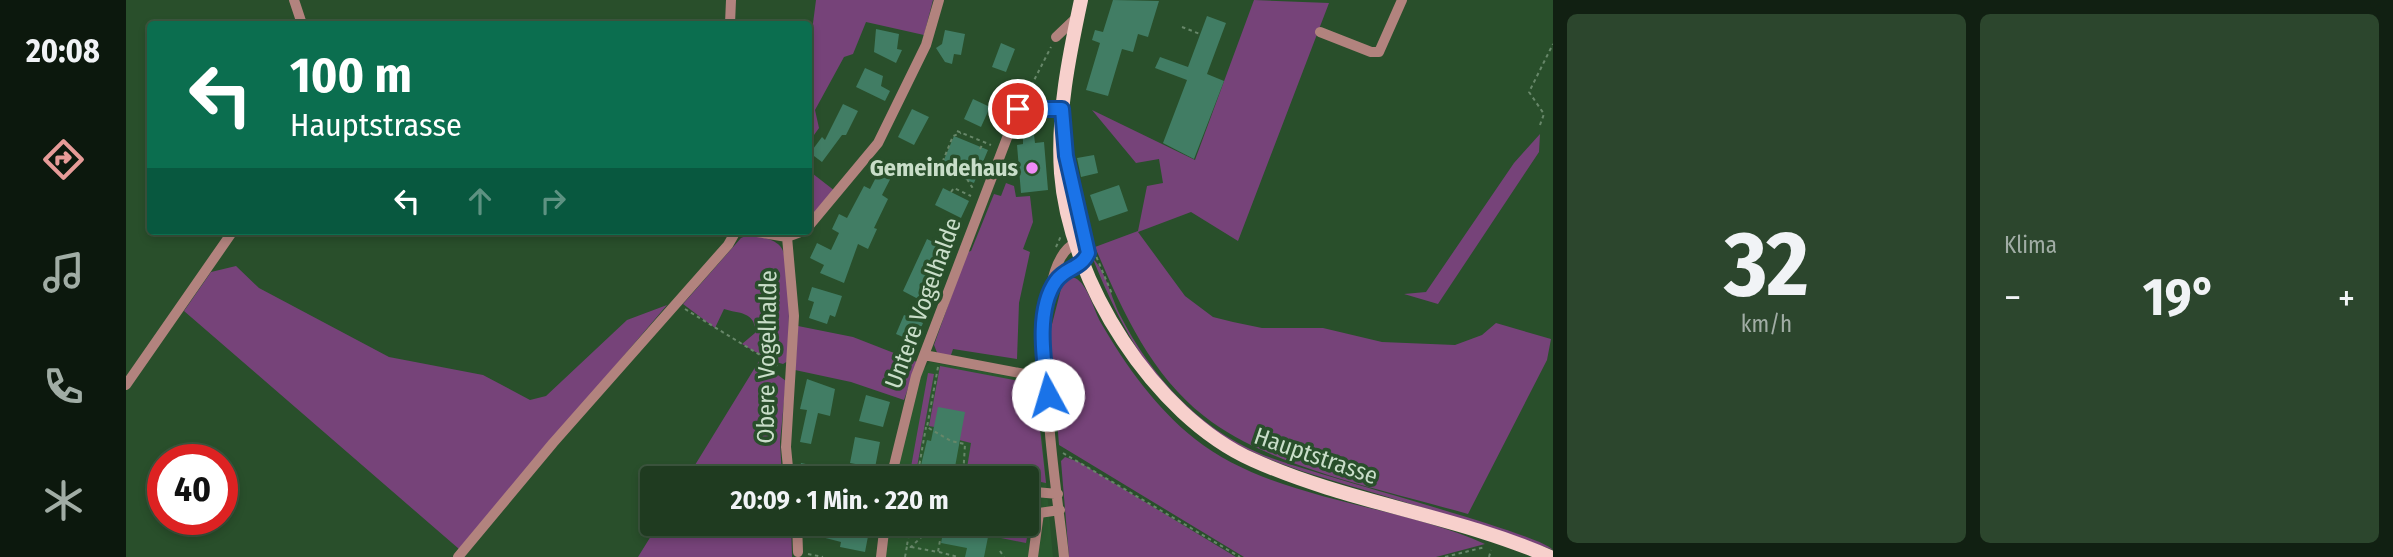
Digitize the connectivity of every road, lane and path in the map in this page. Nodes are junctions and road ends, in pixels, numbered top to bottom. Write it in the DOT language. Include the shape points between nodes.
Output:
graph roads {
  1 [pos="294,0"];
  2 [pos="731,0"];
  3 [pos="939,0"];
  4 [pos="1082,0"];
  5 [pos="1402,0"];
  6 [pos="1078,16"];
  7 [pos="301,21"];
  8 [pos="730,21"];
  9 [pos="1181,27"];
  10 [pos="1320,32"];
  11 [pos="1200,34"];
  12 [pos="1056,37"];
  13 [pos="1553,44"];
  14 [pos="1018,109"];
  15 [pos="1062,109"];
  16 [pos="1540,125"];
  17 [pos="957,131"];
  18 [pos="962,133"];
  19 [pos="968,135"];
  20 [pos="965,141"];
  21 [pos="983,142"];
  22 [pos="980,149"];
  23 [pos="992,152"];
  24 [pos="978,157"];
  25 [pos="940,168"];
  26 [pos="980,174"];
  27 [pos="967,179"];
  28 [pos="977,184"];
  29 [pos="951,192"];
  30 [pos="971,201"];
  31 [pos="812,222"];
  32 [pos="230,235"];
  33 [pos="734,235"];
  34 [pos="775,235"];
  35 [pos="792,235"];
  36 [pos="787,237"];
  37 [pos="1084,250"];
  38 [pos="1048,296"];
  39 [pos="677,302"];
  40 [pos="1116,302"];
  41 [pos="924,355"];
  42 [pos="940,360"];
  43 [pos="793,371"];
  44 [pos="1045,373"];
  45 [pos="126,385"];
  46 [pos="927,427"];
  47 [pos="1054,453"];
  48 [pos="788,466"];
  49 [pos="894,466"];
  50 [pos="919,466"];
  51 [pos="964,466"];
  52 [pos="1039,492"];
  53 [pos="1058,494"];
  54 [pos="1060,510"];
  55 [pos="798,536"];
  56 [pos="883,536"];
  57 [pos="909,536"];
  58 [pos="922,536"];
  59 [pos="941,536"];
  60 [pos="1493,544"];
  61 [pos="907,546"];
  62 [pos="911,547"];
  63 [pos="1000,551"];
  64 [pos="799,552"];
  65 [pos="938,552"];
  66 [pos="458,557"];
  67 [pos="823,557"];
  68 [pos="881,557"];
  69 [pos="905,557"];
  70 [pos="958,557"];
  71 [pos="1004,557"];
  72 [pos="1033,557"];
  73 [pos="1064,557"];
  74 [pos="1240,557"];
  75 [pos="1446,557"];
  76 [pos="1550,557"];
  1 -- 7 [label="street"];
  2 -- 8 [label="street"];
  3 -- 31 [label="street" via="926,45 878,143"];
  4 -- 6 [label="main road, Hauptstrasse"];
  5 -- 10 [label="street" via="1379,52"];
  6 -- 12 [label="street"];
  6 -- 15 [label="main road, Hauptstrasse"];
  9 -- 11 [label="path"];
  12 -- 14 [label="path"];
  13 -- 16 [label="path" via="1529,92 1545,114"];
  14 -- 15 [label="street"];
  14 -- 41 [label="street, Untere Vogelhalde"];
  15 -- 37 [label="main road, Hauptstrasse" via="1061,175"];
  17 -- 18 [label="path"];
  18 -- 19 [label="path"];
  18 -- 25 [label="path" via="953,136"];
  19 -- 20 [label="path"];
  19 -- 21 [label="path"];
  21 -- 22 [label="path"];
  21 -- 23 [label="path" via="994,146"];
  24 -- 26 [label="path" via="972,171"];
  27 -- 28 [label="path" via="972,187"];
  29 -- 30 [label="path" via="954,188 973,197"];
  32 -- 45 [label="street"];
  33 -- 39 [label="street"];
  34 -- 36 [label="street"];
  35 -- 36 [label="street"];
  36 -- 43 [label="street, Obere Vogelhalde" via="793,292"];
  37 -- 38 [label="street"];
  37 -- 38 [label="street" via="1066,249 1056,264"];
  37 -- 40 [label="path"];
  37 -- 76 [label="main road, Hauptstrasse" via="1115,325 1164,395 1184,416 1231,450 1306,479"];
  38 -- 44 [label="street"];
  39 -- 43 [label="path" via="730,339"];
  39 -- 66 [label="street"];
  41 -- 42 [label="street"];
  41 -- 49 [label="street, Untere Vogelhalde"];
  42 -- 44 [label="street" via="1030,375"];
  42 -- 46 [label="path"];
  43 -- 48 [label="street, Obere Vogelhalde"];
  44 -- 47 [label="street"];
  46 -- 50 [label="path"];
  46 -- 51 [label="path" via="965,444"];
  47 -- 53 [label="street"];
  47 -- 74 [label="path" via="1079,459"];
  52 -- 53 [label="street"];
  53 -- 54 [label="street"];
  54 -- 72 [label="street" via="1039,513"];
  54 -- 73 [label="street"];
  55 -- 64 [label="street"];
  56 -- 68 [label="street"];
  57 -- 61 [label="path"];
  58 -- 62 [label="path"];
  59 -- 65 [label="path"];
  60 -- 75 [label="path"];
  61 -- 62 [label="path"];
  61 -- 69 [label="path"];
  62 -- 65 [label="path"];
  63 -- 71 [label="path"];
  64 -- 67 [label="path"];
  65 -- 70 [label="path"];
}
